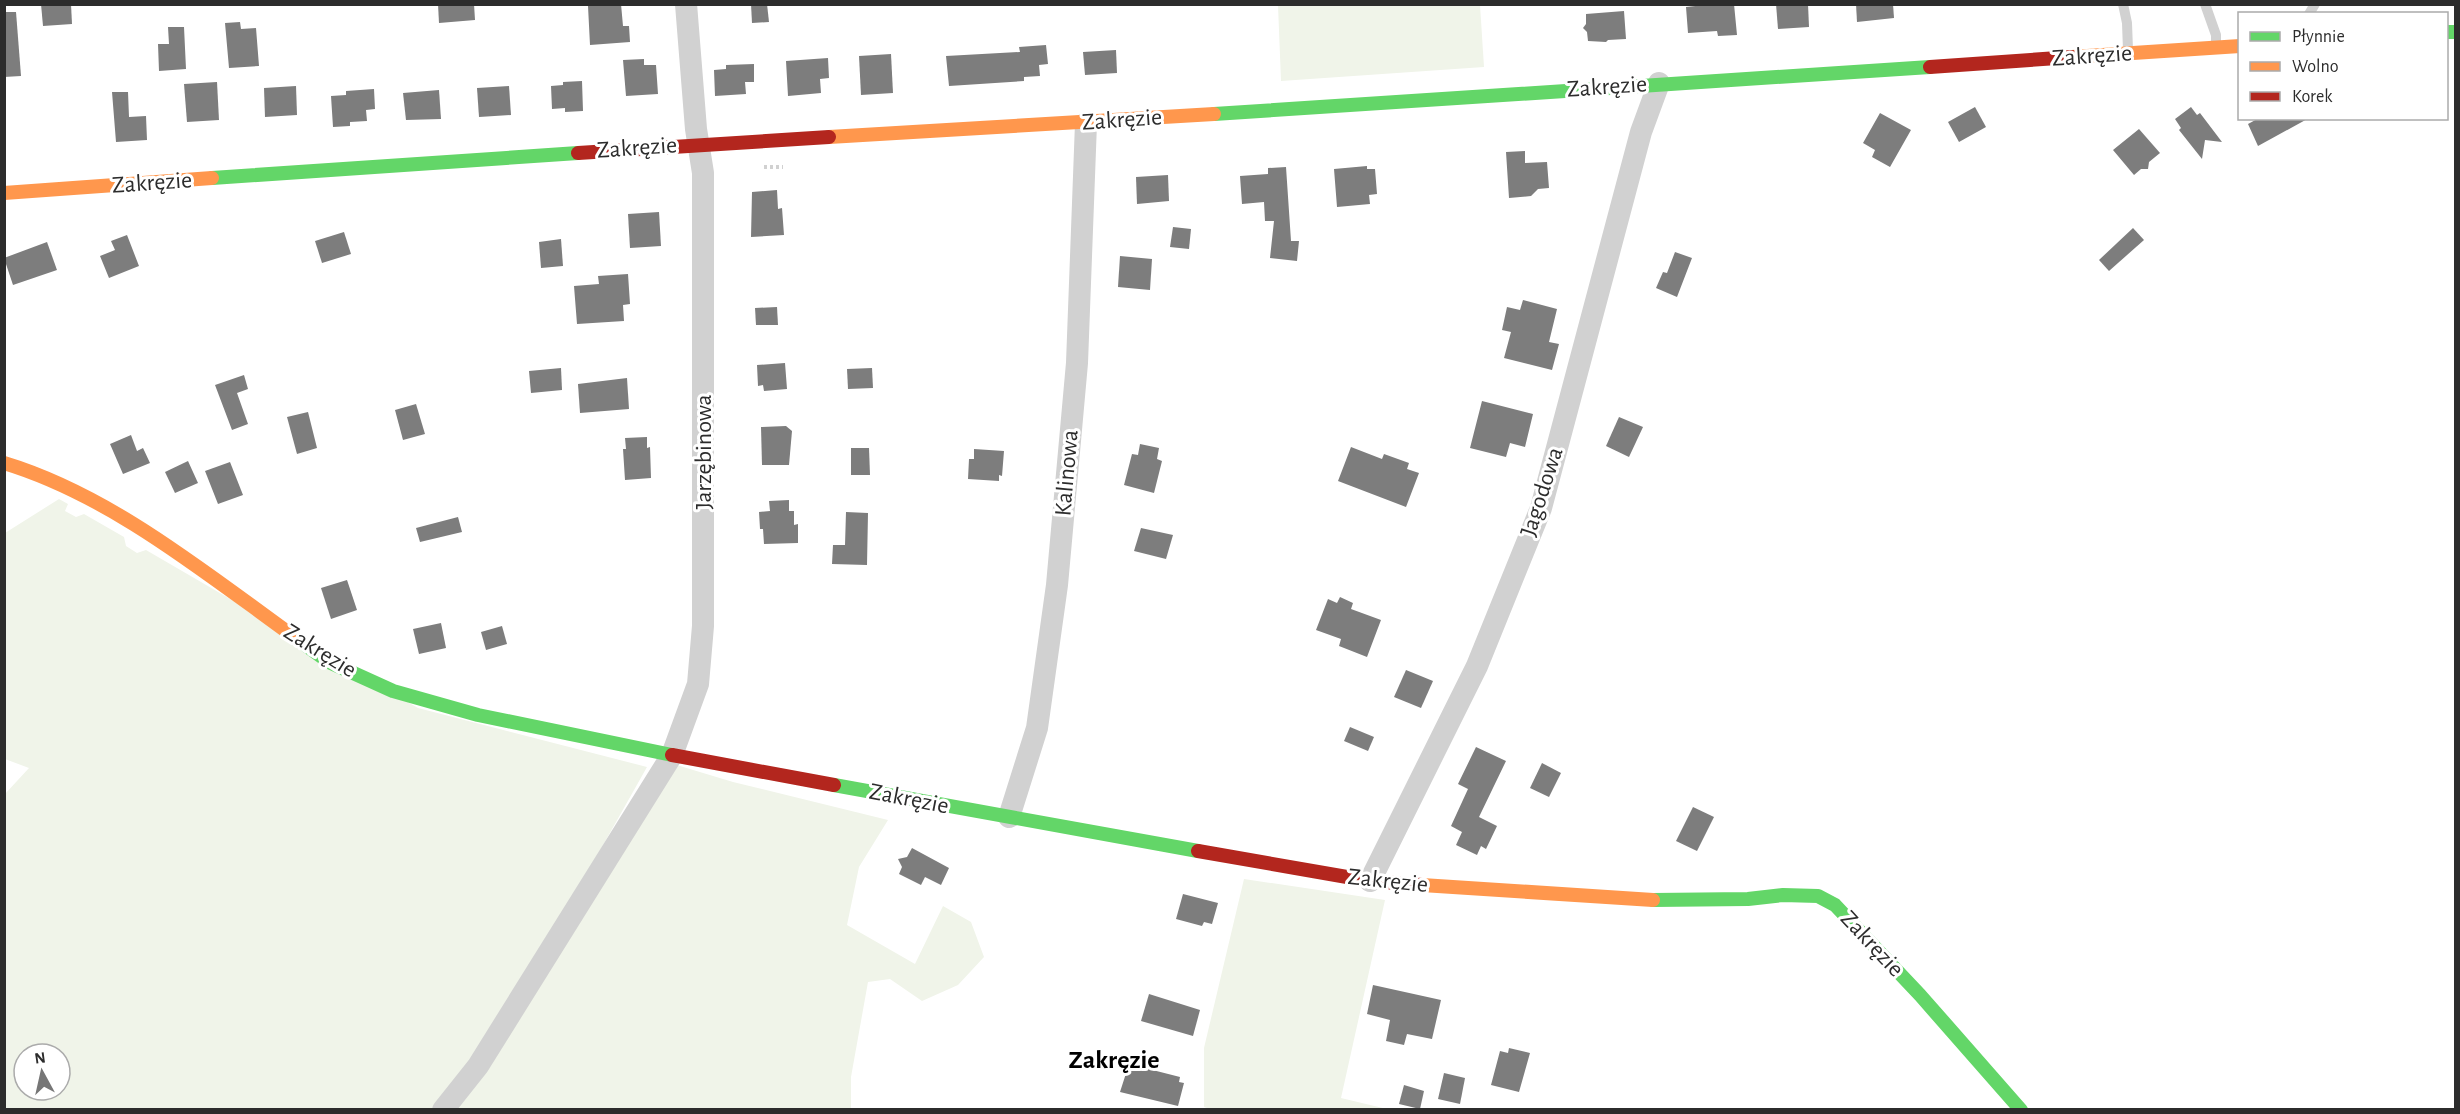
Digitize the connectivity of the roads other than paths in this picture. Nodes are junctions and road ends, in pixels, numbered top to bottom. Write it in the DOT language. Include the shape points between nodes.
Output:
graph roads {
  1 [pos="686,4"];
  2 [pos="2123,4"];
  3 [pos="2205,4"];
  4 [pos="2238,46"];
  5 [pos="2217,48"];
  6 [pos="2128,54"];
  7 [pos="1659,84"];
  8 [pos="1086,123"];
  9 [pos="699,144"];
  10 [pos="4,193"];
  11 [pos="4,463"];
  12 [pos="672,755"];
  13 [pos="1009,818"];
  14 [pos="1370,881"];
  15 [pos="443,1110"];
  16 [pos="2020,1110"];
  1 -- 9 [label="street, Jarzębinowa"];
  2 -- 6 [label="lane"];
  3 -- 5 [label="lane"];
  4 -- 5 [label="street, Zakręzie"];
  5 -- 6 [label="street, Zakręzie"];
  6 -- 7 [label="street, Zakręzie"];
  7 -- 8 [label="street, Zakręzie"];
  7 -- 14 [label="street, Jagodowa" via="1641,132 1541,508 1477,666"];
  8 -- 9 [label="street, Zakręzie"];
  8 -- 13 [label="street, Kalinowa" via="1077,363 1057,585 1038,728"];
  9 -- 10 [label="street, Zakręzie"];
  9 -- 12 [label="street, Jarzębinowa" via="703,173 703,627 698,684"];
  11 -- 12 [label="street, Zakręzie" via="40,474 149,532 329,662 393,691 478,715"];
  12 -- 13 [label="street, Zakręzie"];
  12 -- 15 [label="street" via="478,1066"];
  13 -- 14 [label="street, Zakręzie"];
  14 -- 16 [label="street, Zakręzie" via="1630,900 1818,896 1835,904"];
}
